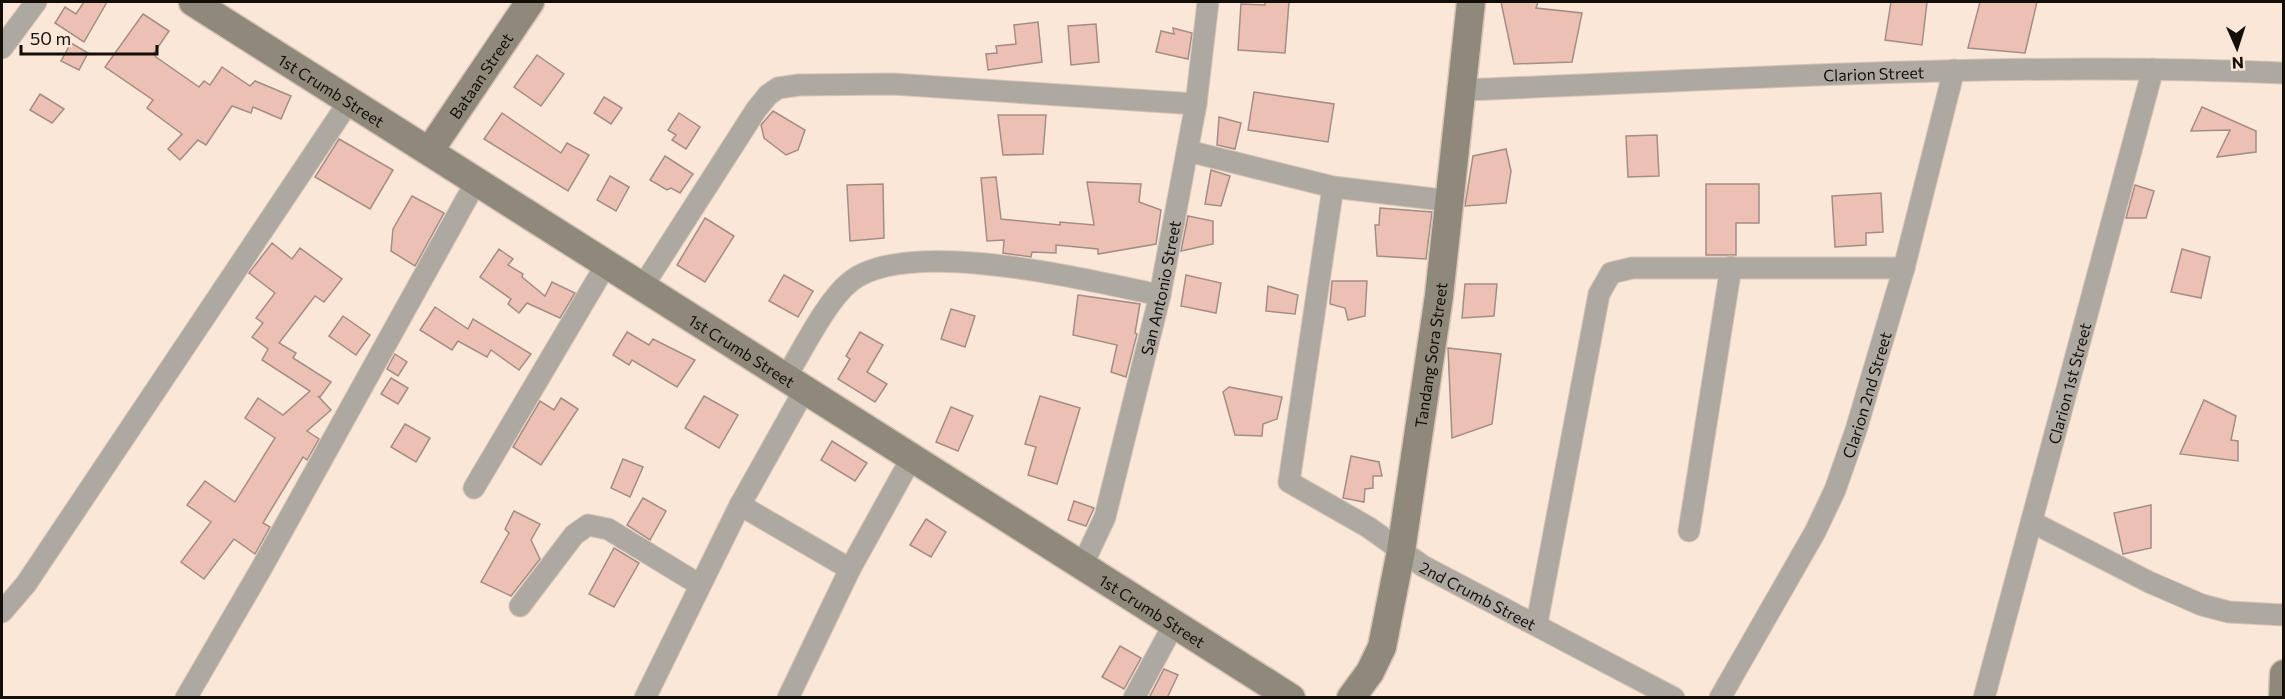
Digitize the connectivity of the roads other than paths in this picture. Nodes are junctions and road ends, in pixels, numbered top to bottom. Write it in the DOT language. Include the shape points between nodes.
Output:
graph roads {
  1 [pos="36,2"];
  2 [pos="530,2"];
  3 [pos="1208,2"];
  4 [pos="1471,2"];
  5 [pos="201,4"];
  6 [pos="2,48"];
  7 [pos="2153,69"];
  8 [pos="1954,70"];
  9 [pos="2283,73"];
  10 [pos="1464,90"];
  11 [pos="350,100"];
  12 [pos="1196,104"];
  13 [pos="430,150"];
  14 [pos="1188,151"];
  15 [pos="477,180"];
  16 [pos="1333,187"];
  17 [pos="1451,201"];
  18 [pos="607,264"];
  19 [pos="1731,267"];
  20 [pos="1904,268"];
  21 [pos="643,286"];
  22 [pos="1160,295"];
  23 [pos="796,383"];
  24 [pos="912,457"];
  25 [pos="474,488"];
  26 [pos="740,505"];
  27 [pos="2032,522"];
  28 [pos="1689,531"];
  29 [pos="1401,551"];
  30 [pos="1082,566"];
  31 [pos="850,569"];
  32 [pos="700,585"];
  33 [pos="520,606"];
  34 [pos="2,612"];
  35 [pos="2283,615"];
  36 [pos="1537,623"];
  37 [pos="1174,624"];
  38 [pos="2283,674"];
  39 [pos="186,698"];
  40 [pos="645,698"];
  41 [pos="788,698"];
  42 [pos="1134,698"];
  43 [pos="1291,698"];
  44 [pos="1351,698"];
  45 [pos="1674,698"];
  46 [pos="1720,698"];
  47 [pos="1984,698"];
  48 [pos="2283,698"];
  1 -- 6 [label="street"];
  2 -- 13 [label="main road, Bataan Street"];
  3 -- 12 [label="street, San Antonio Street"];
  4 -- 10 [label="main road, Tandang Sora Street"];
  5 -- 11 [label="main road, 1st Crumb Street"];
  7 -- 8 [label="street, Clarion Street"];
  7 -- 9 [label="street, Clarion Street"];
  7 -- 27 [label="street, Clarion 1st Street"];
  8 -- 10 [label="street, Clarion Street"];
  8 -- 20 [label="street, Clarion 2nd Street"];
  10 -- 17 [label="main road, Tandang Sora Street"];
  11 -- 13 [label="main road, 1st Crumb Street"];
  11 -- 34 [label="street" via="26,584"];
  12 -- 14 [label="street, San Antonio Street"];
  12 -- 21 [label="street" via="893,84 778,88 756,110"];
  13 -- 15 [label="main road, 1st Crumb Street"];
  14 -- 16 [label="street"];
  14 -- 22 [label="street, San Antonio Street"];
  15 -- 18 [label="main road, 1st Crumb Street"];
  15 -- 39 [label="street"];
  16 -- 17 [label="street"];
  16 -- 29 [label="street, 2nd Crumb Street" via="1289,482 1368,527"];
  17 -- 29 [label="main road, Tandang Sora Street"];
  18 -- 21 [label="main road, 1st Crumb Street"];
  18 -- 25 [label="street"];
  19 -- 20 [label="street"];
  19 -- 28 [label="street"];
  19 -- 36 [label="street" via="1619,269 1601,286"];
  20 -- 46 [label="street, Clarion 2nd Street" via="1834,490 1815,532"];
  21 -- 23 [label="main road, 1st Crumb Street"];
  22 -- 23 [label="street" via="1004,267 926,262 869,270 849,282 834,300"];
  22 -- 30 [label="street, San Antonio Street" via="1104,517"];
  23 -- 24 [label="main road, 1st Crumb Street"];
  23 -- 26 [label="street"];
  24 -- 30 [label="main road, 1st Crumb Street"];
  24 -- 31 [label="street"];
  26 -- 31 [label="street"];
  26 -- 32 [label="street"];
  27 -- 35 [label="street" via="2202,605 2229,612"];
  27 -- 47 [label="street, Clarion 1st Street"];
  29 -- 36 [label="street, 2nd Crumb Street" via="1456,584"];
  29 -- 44 [label="main road, Tandang Sora Street" via="1382,647 1371,672"];
  30 -- 37 [label="main road, 1st Crumb Street"];
  31 -- 41 [label="street"];
  32 -- 33 [label="street" via="608,529 588,525 574,535"];
  32 -- 40 [label="street"];
  36 -- 45 [label="street, 2nd Crumb Street"];
  37 -- 42 [label="street"];
  37 -- 43 [label="main road, 1st Crumb Street"];
  38 -- 48 [label="main road"];
}
